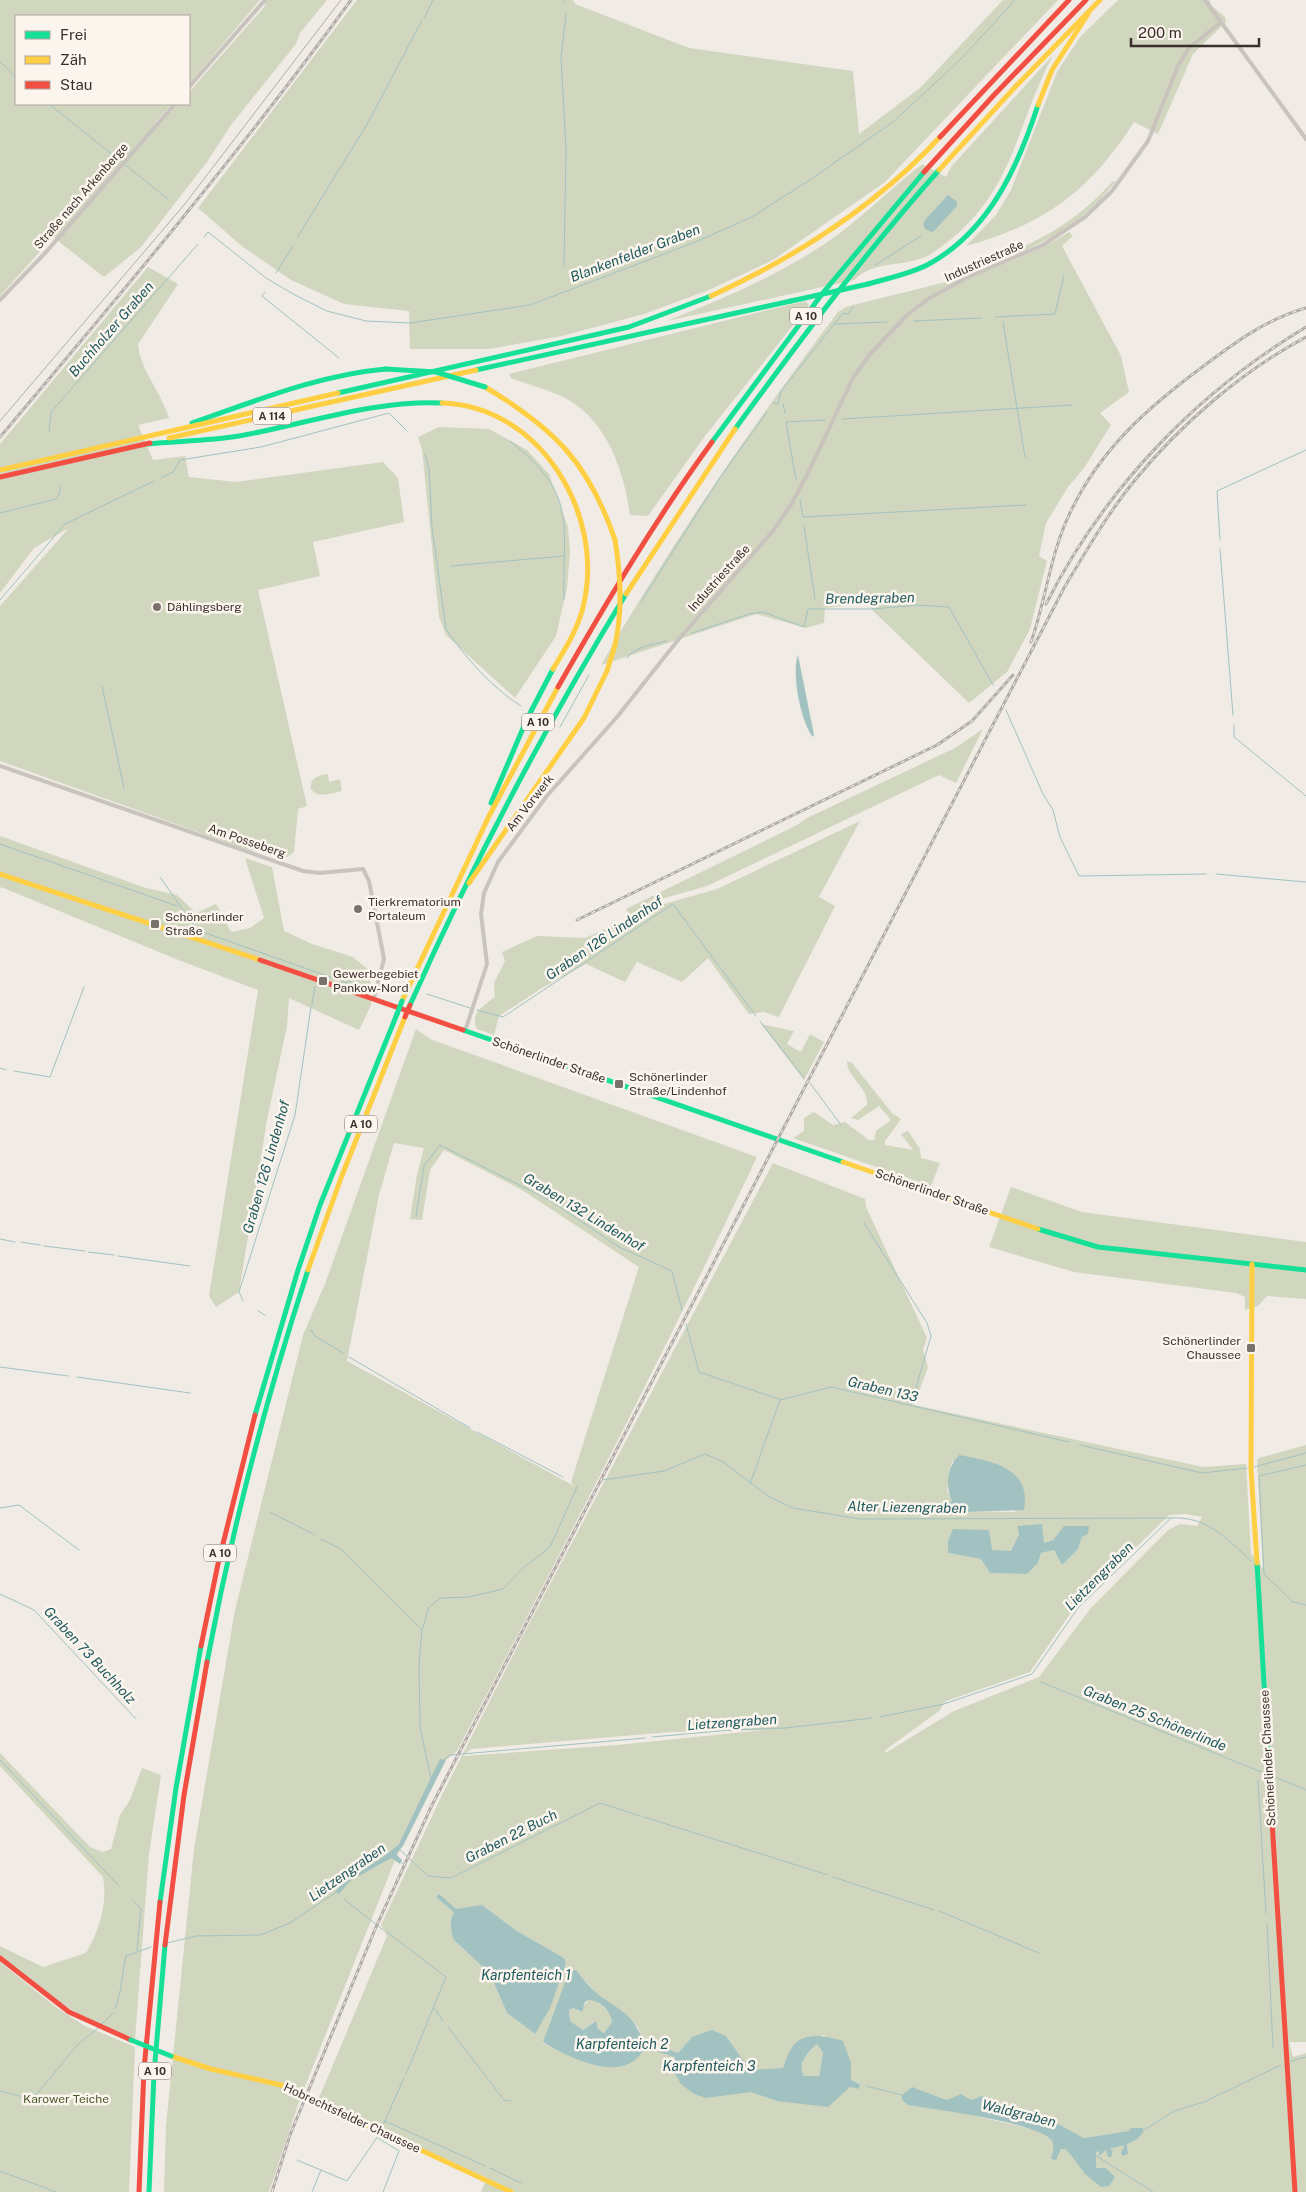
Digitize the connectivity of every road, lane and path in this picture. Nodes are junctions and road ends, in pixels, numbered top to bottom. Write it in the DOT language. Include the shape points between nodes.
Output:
graph roads {
  1 [pos="265,0"];
  2 [pos="1069,0"];
  3 [pos="1086,0"];
  4 [pos="1100,0"];
  5 [pos="1205,0"];
  6 [pos="1089,11"];
  7 [pos="1220,22"];
  8 [pos="190,86"];
  9 [pos="173,105"];
  10 [pos="1306,138"];
  11 [pos="0,300"];
  12 [pos="172,431"];
  13 [pos="147,444"];
  14 [pos="0,470"];
  15 [pos="0,477"];
  16 [pos="692,623"];
  17 [pos="0,766"];
  18 [pos="482,829"];
  19 [pos="0,874"];
  20 [pos="461,891"];
  21 [pos="374,998"];
  22 [pos="465,1030"];
  23 [pos="1252,1264"];
  24 [pos="1306,1270"];
  25 [pos="0,1958"];
  26 [pos="139,2192"];
  27 [pos="149,2192"];
  28 [pos="511,2192"];
  29 [pos="1294,2192"];
  1 -- 8 [label="street"];
  2 -- 12 [label="main road, A 114" via="914,163 841,225 746,282 676,312 629,327"];
  3 -- 18 [label="main road, A 10" via="934,160 758,378 653,527 544,711"];
  4 -- 6 [label="main road, A 10"];
  5 -- 7 [label="street"];
  6 -- 13 [label="main road, A 114, bridge" via="1083,26 1061,54 1048,78 1013,170 997,200 966,236 931,263 868,284"];
  6 -- 20 [label="main road, A 10" via="995,106 911,202 745,413 604,627"];
  7 -- 10 [label="street"];
  7 -- 16 [label="street, Industriestraße" via="1184,55 1148,142 1112,191 1085,217 1043,245 968,277 928,299 888,334 853,378 792,503 750,559"];
  9 -- 11 [label="street, Straße nach Arkenberge"];
  12 -- 14 [label="main road, A 114"];
  12 -- 20 [label="main road, bridge" via="236,406 350,372 386,369 436,372 485,387 526,411 567,448 586,471 602,502 615,540 620,569 621,599 615,645 600,691 570,742"];
  13 -- 15 [label="main road, A 114"];
  13 -- 18 [label="main road" via="238,436 391,403 430,400 456,403 500,418 519,430 552,461 571,492 582,520 588,558 584,604 575,630 528,718"];
  16 -- 22 [label="street, Am Vorwerk" via="617,717 546,797 490,876 481,914 487,964"];
  17 -- 21 [label="street, Am Posseberg" via="303,870 320,874 363,869 369,882 384,959"];
  18 -- 26 [label="main road, A 10, bridge" via="396,1014 335,1167 299,1268 238,1478 192,1690 173,1801 154,1952"];
  19 -- 21 [label="main road, Schönerlinder Straße"];
  20 -- 27 [label="main road, A 10, bridge" via="405,1017 321,1233 276,1370 227,1561 202,1678 165,1939 157,2022"];
  21 -- 22 [label="main road, Schönerlinder Straße"];
  22 -- 23 [label="main road, Schönerlinder Straße" via="1072,1241 1098,1247"];
  23 -- 24 [label="main road, Schönerlinder Straße"];
  23 -- 29 [label="main road, Schönerlinder Chaussee" via="1251,1469"];
  25 -- 28 [label="main road, Hobrechtsfelder Chaussee, bridge" via="54,2002 100,2026 171,2056 281,2085"];
}
